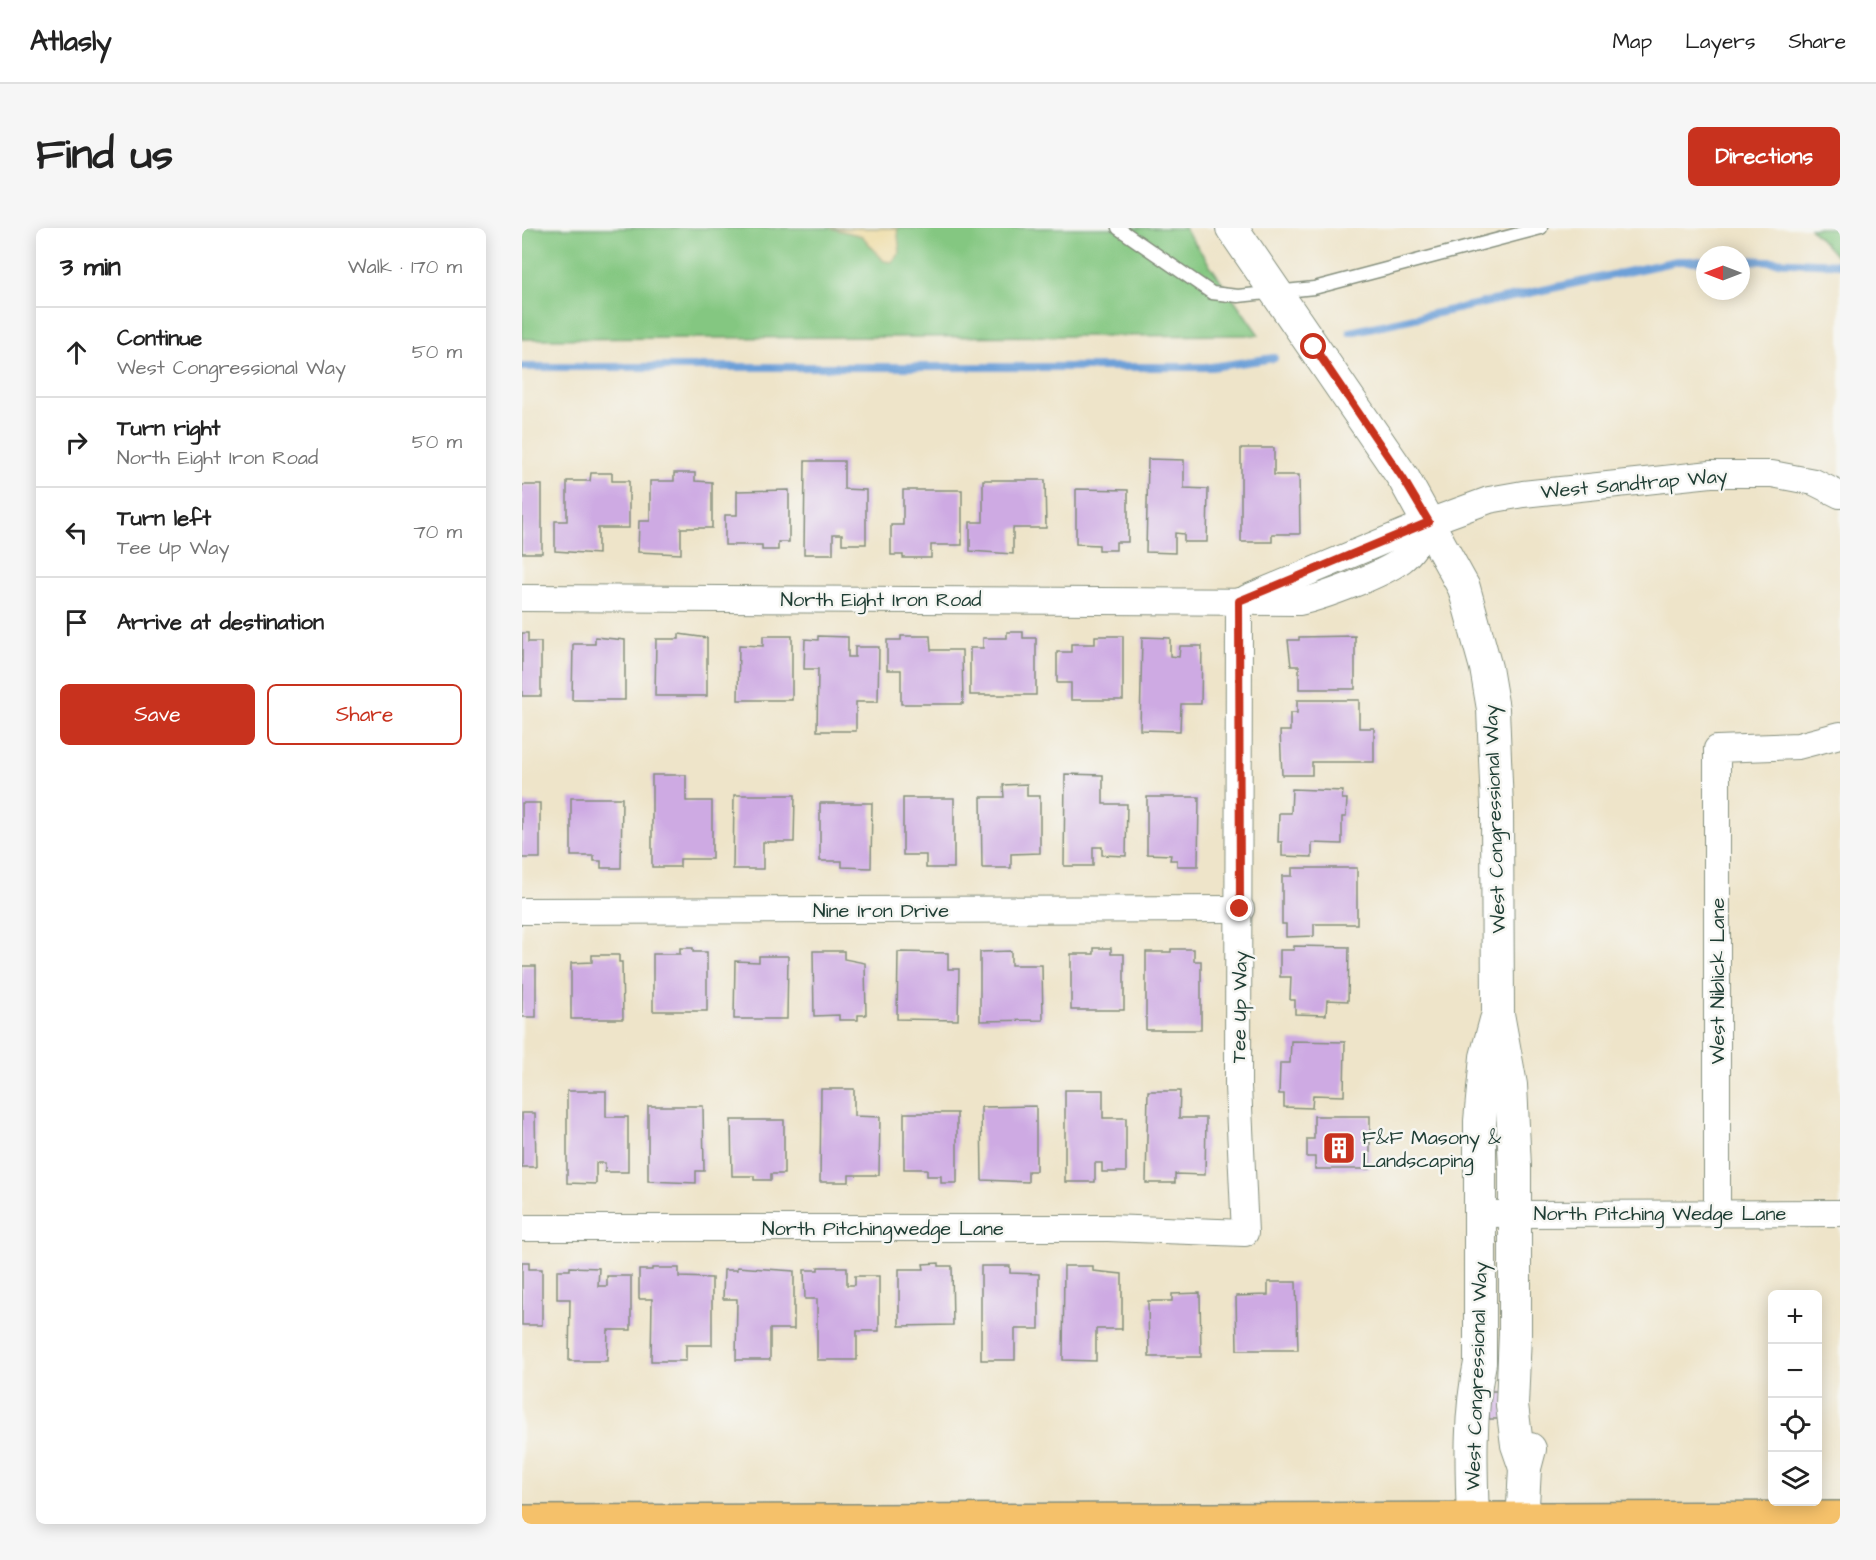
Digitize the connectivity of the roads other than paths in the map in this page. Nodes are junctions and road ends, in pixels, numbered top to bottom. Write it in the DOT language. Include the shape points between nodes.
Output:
graph roads {
  1 [pos="1118,228"];
  2 [pos="1232,228"];
  3 [pos="1541,228"];
  4 [pos="1276,292"];
  5 [pos="1840,495"];
  6 [pos="1429,522"];
  7 [pos="522,598"];
  8 [pos="1239,601"];
  9 [pos="1840,735"];
  10 [pos="1240,909"];
  11 [pos="522,911"];
  12 [pos="1498,1014"];
  13 [pos="1717,1213"];
  14 [pos="1840,1213"];
  15 [pos="1480,1214"];
  16 [pos="1515,1214"];
  17 [pos="522,1228"];
  18 [pos="1245,1233"];
  19 [pos="1514,1348"];
  20 [pos="1480,1363"];
  21 [pos="1840,1518"];
  22 [pos="1474,1521"];
  23 [pos="522,1522"];
  24 [pos="1523,1522"];
  1 -- 4 [label="lane" via="1212,293 1238,296"];
  2 -- 4 [label="street, West Congressional Way"];
  3 -- 4 [label="lane" via="1314,288"];
  4 -- 6 [label="street, West Congressional Way"];
  5 -- 6 [label="street, West Sandtrap Way" via="1814,482 1772,474 1711,474 1523,494 1489,500"];
  6 -- 8 [label="street, North Eight Iron Road"];
  6 -- 12 [label="street, West Congressional Way" via="1464,588 1486,668 1492,709 1497,807"];
  7 -- 8 [label="street, North Eight Iron Road"];
  8 -- 10 [label="street, Tee Up Way"];
  9 -- 13 [label="street, West Niblick Lane" via="1798,746 1717,749"];
  10 -- 11 [label="street, Nine Iron Drive"];
  10 -- 18 [label="street, Tee Up Way" via="1238,1086"];
  12 -- 15 [label="street, West Congressional Way" via="1482,1086"];
  12 -- 16 [label="street, West Congressional Way" via="1511,1085"];
  13 -- 14 [label="street, North Pitching Wedge Lane"];
  13 -- 16 [label="street, North Pitching Wedge Lane"];
  15 -- 16 [label="street, North Pitching Wedge Lane"];
  15 -- 20 [label="street, West Congressional Way"];
  16 -- 19 [label="street, West Congressional Way"];
  17 -- 18 [label="street, North Pitchingwedge Lane" via="1108,1228"];
  19 -- 20 [label="street"];
  19 -- 24 [label="street, West Congressional Way" via="1528,1374 1533,1408"];
  20 -- 22 [label="street, West Congressional Way" via="1474,1390"];
  21 -- 24 [label="main road"];
  22 -- 23 [label="main road"];
  22 -- 24 [label="main road"];
}
